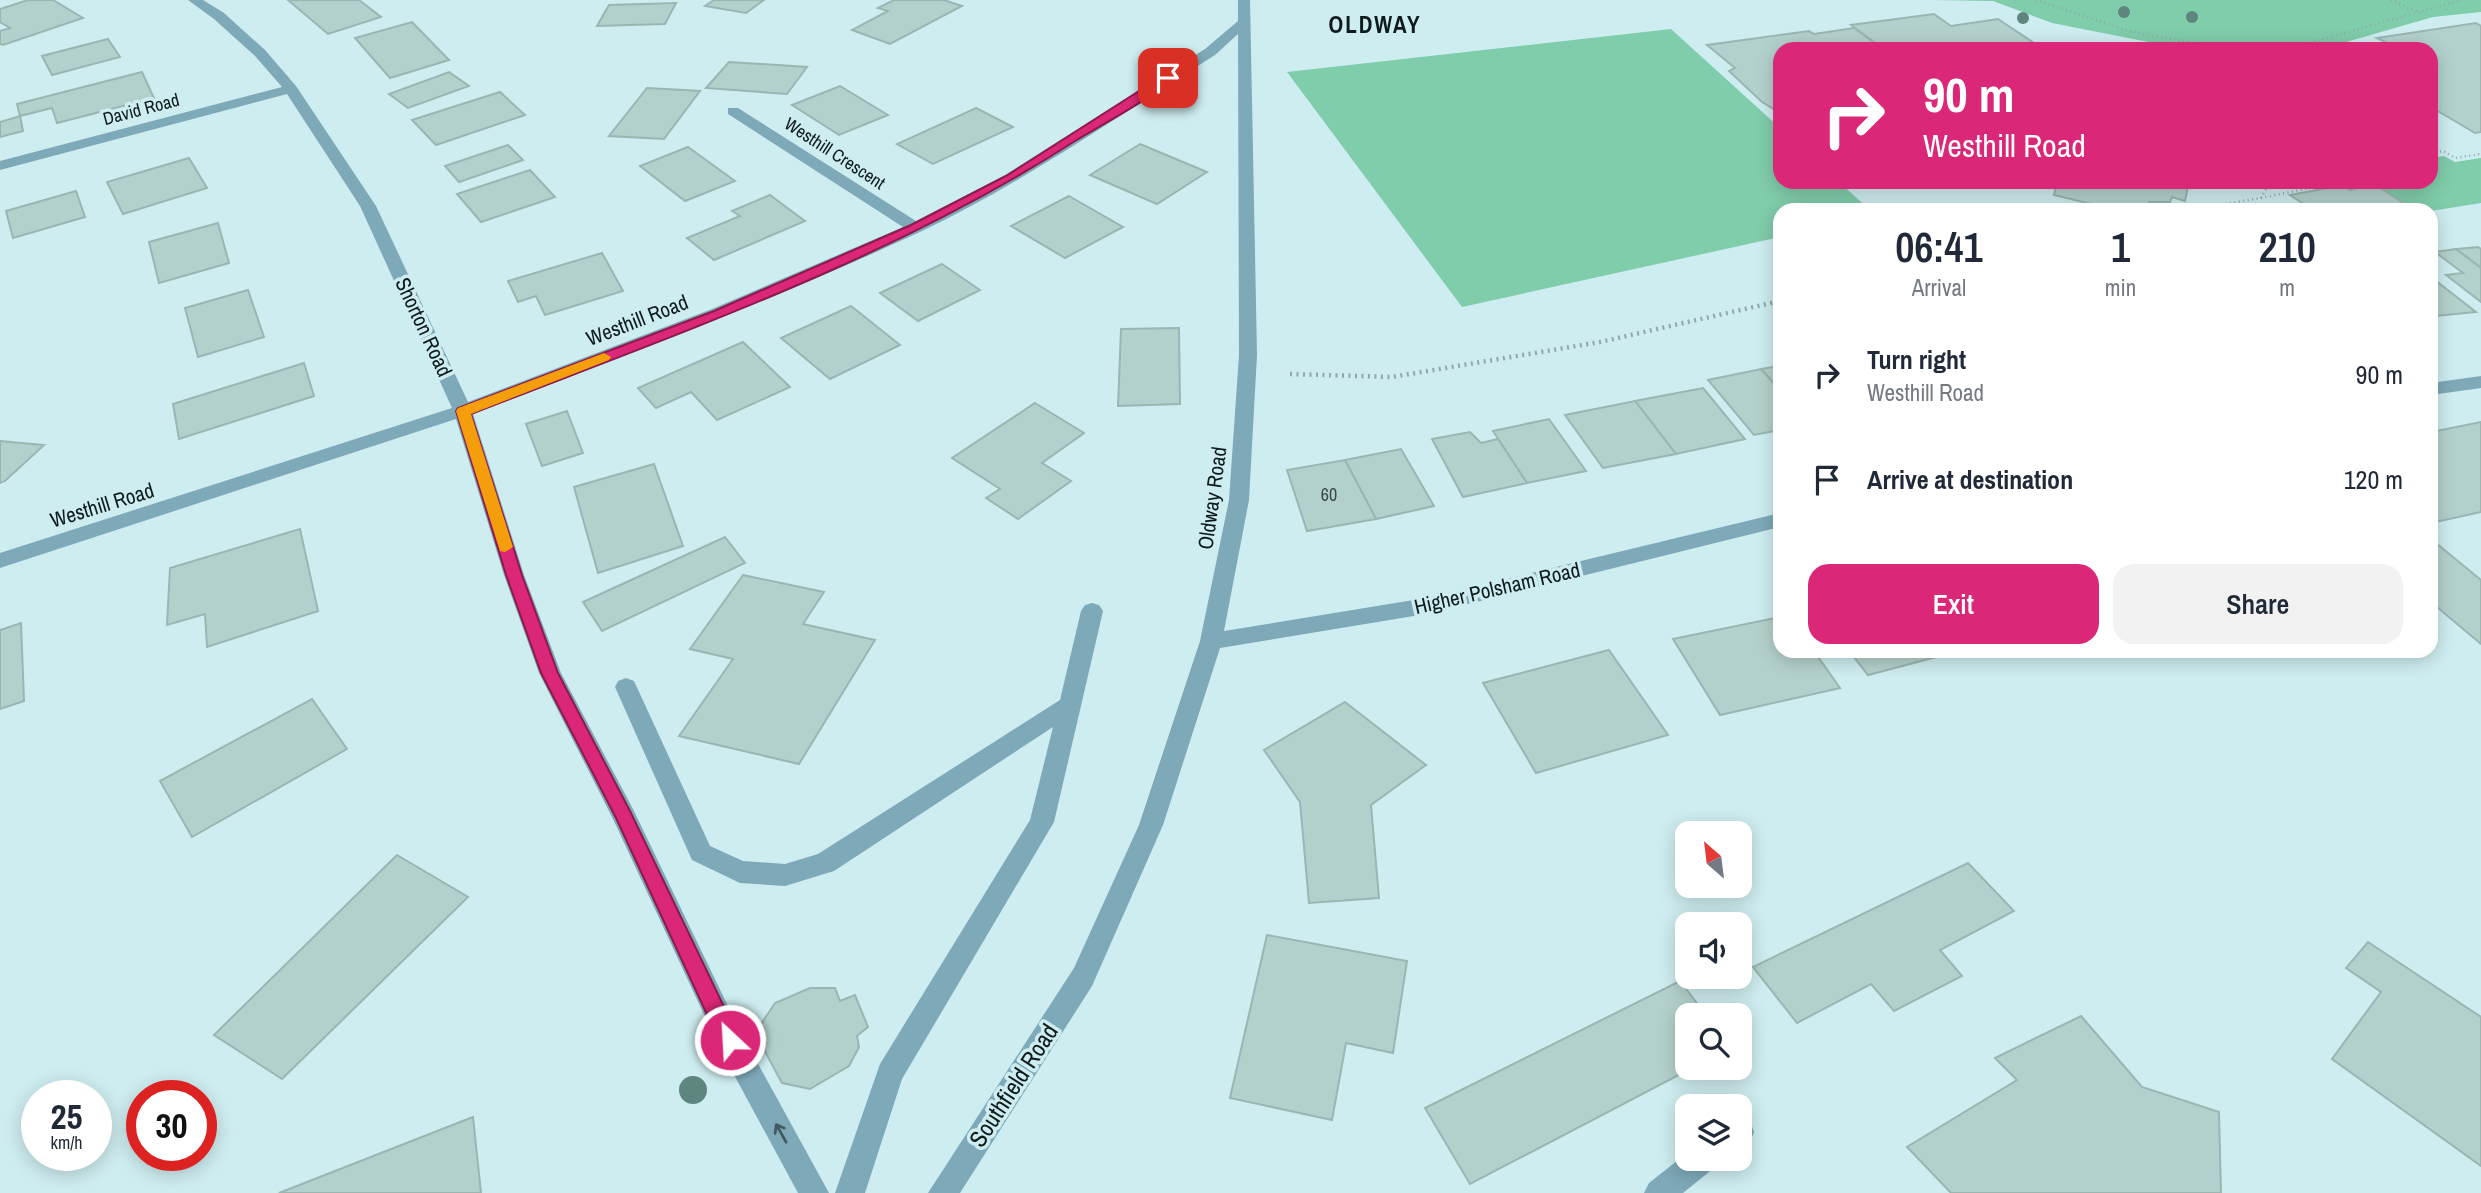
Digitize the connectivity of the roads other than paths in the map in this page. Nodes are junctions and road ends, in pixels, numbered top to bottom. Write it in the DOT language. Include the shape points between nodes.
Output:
graph roads {
  1 [pos="194,0"];
  2 [pos="1244,0"];
  3 [pos="1243,23"];
  4 [pos="291,89"];
  5 [pos="733,111"];
  6 [pos="0,166"];
  7 [pos="915,228"];
  8 [pos="2481,382"];
  9 [pos="2438,388"];
  10 [pos="463,411"];
  11 [pos="1773,522"];
  12 [pos="0,561"];
  13 [pos="1092,611"];
  14 [pos="1211,641"];
  15 [pos="626,687"];
  16 [pos="1069,706"];
  17 [pos="1083,977"];
  18 [pos="1687,1171"];
  19 [pos="814,1193"];
  20 [pos="850,1193"];
  21 [pos="943,1193"];
  22 [pos="1658,1193"];
  1 -- 4 [label="street, Shorton Road" via="260,52"];
  2 -- 3 [label="street, Oldway Road"];
  3 -- 7 [label="street, Westhill Road" via="1210,52 1010,178"];
  3 -- 14 [label="street, Oldway Road" via="1247,377 1239,500"];
  4 -- 6 [label="street, David Road"];
  4 -- 10 [label="street, Shorton Road" via="368,206"];
  5 -- 7 [label="street, Westhill Crescent"];
  7 -- 10 [label="street, Westhill Road" via="718,313"];
  8 -- 9 [label="street"];
  10 -- 12 [label="street, Westhill Road"];
  19 -- 10 [label="street, Shorton Road, one-way" via="730,1040 550,673"];
  11 -- 14 [label="street, Higher Polsham Road" via="1432,606"];
  13 -- 16 [label="street"];
  14 -- 17 [label="street, Oldway Road" via="1151,825"];
  15 -- 16 [label="street" via="701,853 740,872 785,875 825,863"];
  16 -- 20 [label="street" via="1042,822 890,1073"];
  17 -- 21 [label="street, Southfield Road"];
  18 -- 22 [label="street"];
}
